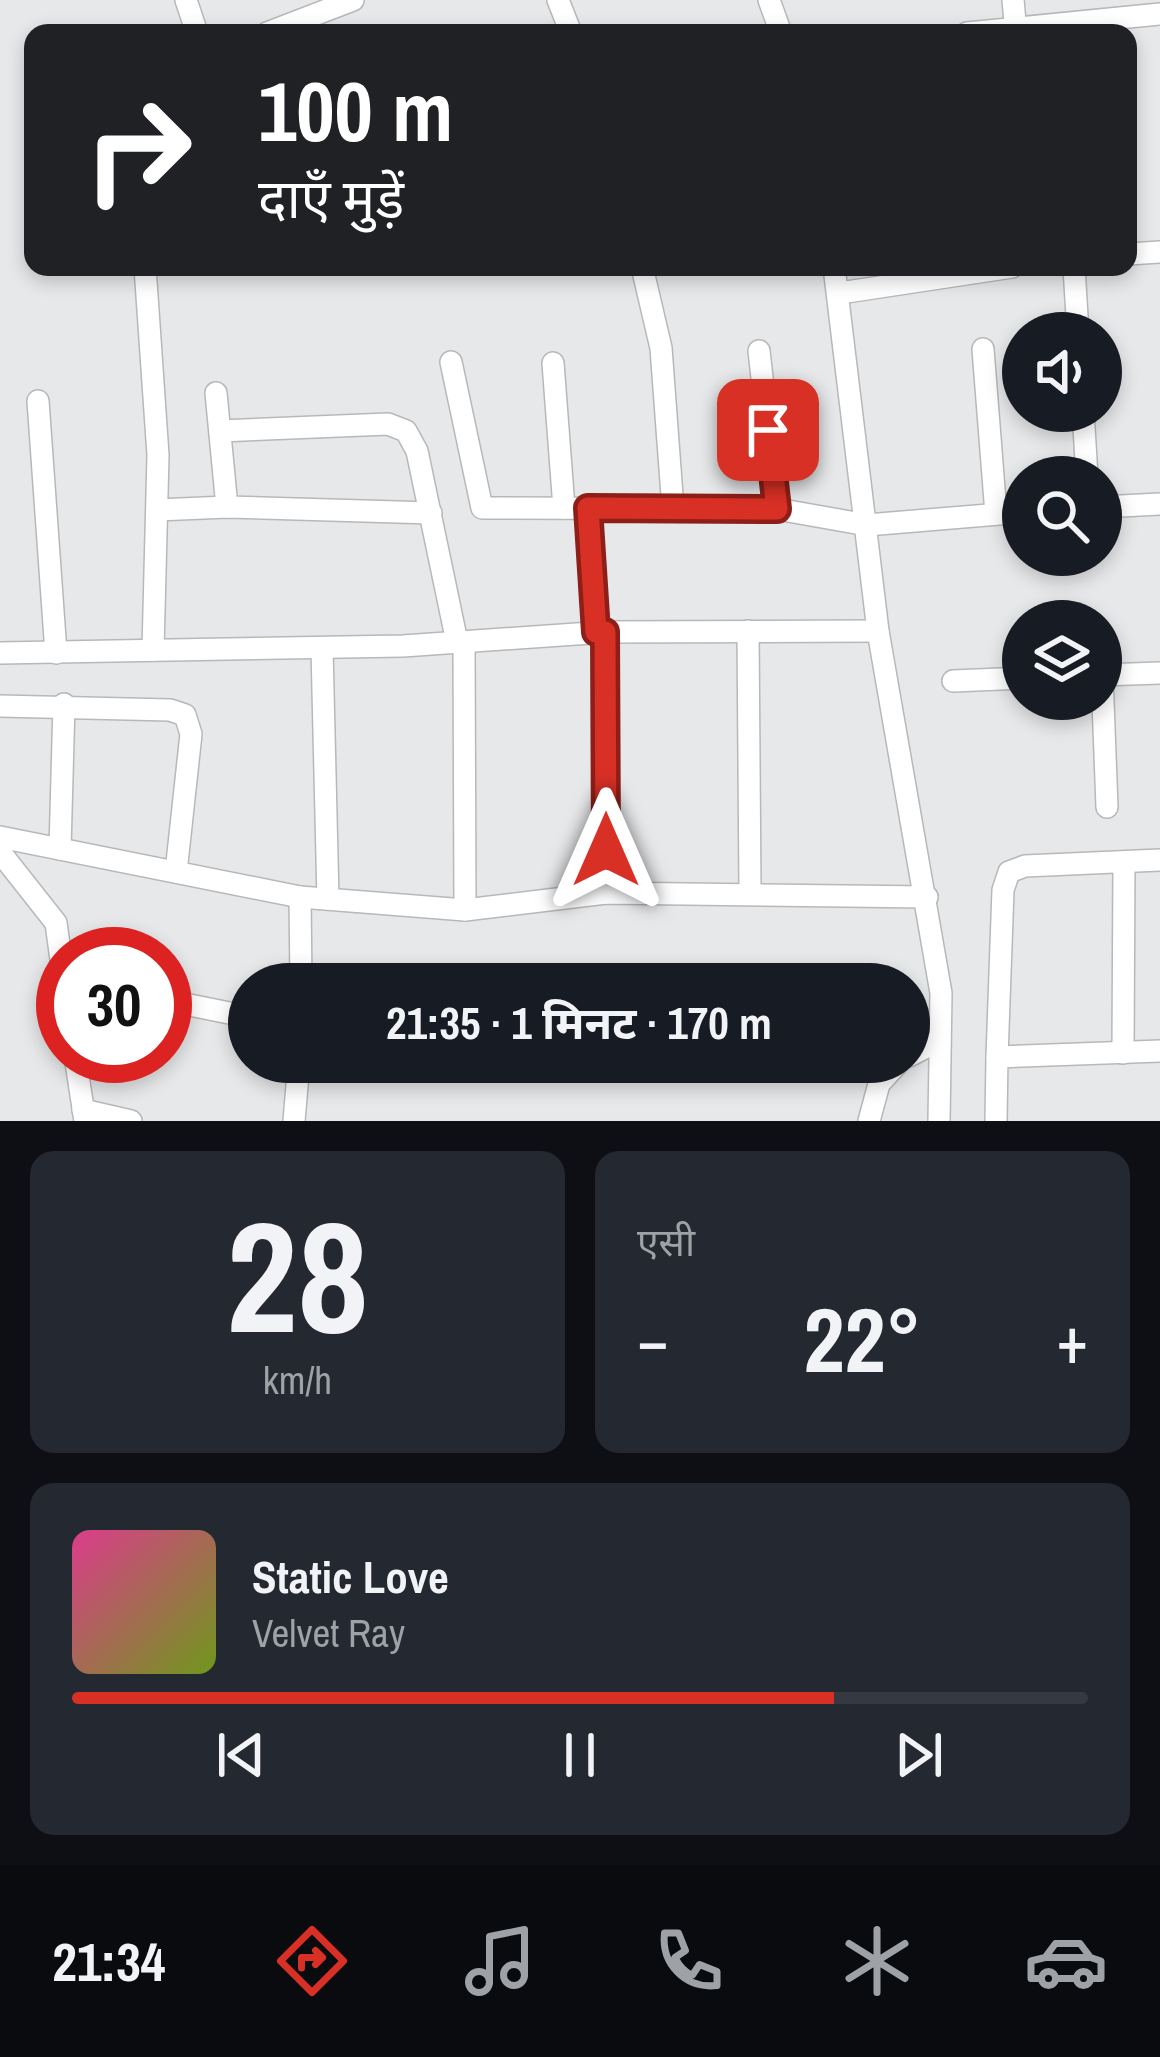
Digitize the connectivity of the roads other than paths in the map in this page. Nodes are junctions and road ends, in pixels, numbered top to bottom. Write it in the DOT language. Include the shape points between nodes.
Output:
graph roads {
  1 [pos="352,0"];
  2 [pos="1160,14"];
  3 [pos="290,24"];
  4 [pos="1070,24"];
  5 [pos="146,276"];
  6 [pos="644,276"];
  7 [pos="836,276"];
  8 [pos="917,276"];
  9 [pos="1075,276"];
  10 [pos="840,293"];
  11 [pos="1077,312"];
  12 [pos="983,349"];
  13 [pos="759,351"];
  14 [pos="451,362"];
  15 [pos="553,363"];
  16 [pos="216,393"];
  17 [pos="38,401"];
  18 [pos="220,431"];
  19 [pos="1160,504"];
  20 [pos="1122,505"];
  21 [pos="227,507"];
  22 [pos="564,508"];
  23 [pos="588,508"];
  24 [pos="673,508"];
  25 [pos="158,509"];
  26 [pos="777,509"];
  27 [pos="431,513"];
  28 [pos="996,514"];
  29 [pos="1002,514"];
  30 [pos="867,525"];
  31 [pos="748,631"];
  32 [pos="878,631"];
  33 [pos="600,632"];
  34 [pos="460,642"];
  35 [pos="322,649"];
  36 [pos="153,650"];
  37 [pos="0,653"];
  38 [pos="56,653"];
  39 [pos="1160,673"];
  40 [pos="1122,674"];
  41 [pos="1002,679"];
  42 [pos="953,681"];
  43 [pos="64,704"];
  44 [pos="0,706"];
  45 [pos="1104,720"];
  46 [pos="1107,807"];
  47 [pos="0,837"];
  48 [pos="60,849"];
  49 [pos="0,851"];
  50 [pos="1160,860"];
  51 [pos="1124,862"];
  52 [pos="176,872"];
  53 [pos="751,891"];
  54 [pos="606,893"];
  55 [pos="299,897"];
  56 [pos="927,897"];
  57 [pos="328,899"];
  58 [pos="465,910"];
  59 [pos="57,927"];
  60 [pos="301,963"];
  61 [pos="192,1005"];
  62 [pos="228,1012"];
  63 [pos="940,1040"];
  64 [pos="930,1045"];
  65 [pos="1160,1051"];
  66 [pos="1123,1052"];
  67 [pos="997,1057"];
  68 [pos="79,1083"];
  69 [pos="297,1083"];
  70 [pos="880,1083"];
  71 [pos="84,1116"];
  72 [pos="131,1121"];
  73 [pos="294,1121"];
  74 [pos="869,1121"];
  75 [pos="939,1121"];
  76 [pos="996,1121"];
  1 -- 3 [label="street"];
  2 -- 4 [label="street"];
  5 -- 25 [label="street"];
  6 -- 24 [label="street" via="661,348"];
  7 -- 10 [label="street"];
  8 -- 10 [label="street"];
  9 -- 11 [label="street"];
  10 -- 30 [label="street"];
  12 -- 28 [label="street"];
  13 -- 26 [label="street"];
  14 -- 22 [label="street" via="482,508"];
  15 -- 22 [label="street"];
  16 -- 18 [label="street"];
  17 -- 38 [label="street"];
  18 -- 21 [label="street"];
  18 -- 27 [label="street" via="398,427 417,451"];
  19 -- 20 [label="street"];
  21 -- 25 [label="street"];
  21 -- 27 [label="street"];
  22 -- 23 [label="street"];
  23 -- 24 [label="street"];
  23 -- 33 [label="street"];
  24 -- 26 [label="street"];
  25 -- 36 [label="street"];
  26 -- 30 [label="street"];
  27 -- 34 [label="street"];
  28 -- 29 [label="street"];
  28 -- 30 [label="street"];
  30 -- 32 [label="street"];
  31 -- 32 [label="street"];
  31 -- 33 [label="street"];
  31 -- 53 [label="street"];
  32 -- 56 [label="street"];
  33 -- 34 [label="street"];
  33 -- 54 [label="street"];
  34 -- 35 [label="street"];
  34 -- 58 [label="street"];
  35 -- 36 [label="street"];
  35 -- 57 [label="street"];
  36 -- 38 [label="street"];
  37 -- 38 [label="street"];
  39 -- 40 [label="street"];
  41 -- 42 [label="street"];
  43 -- 44 [label="street"];
  43 -- 48 [label="street"];
  43 -- 52 [label="street" via="170,710 190,722"];
  45 -- 46 [label="street"];
  47 -- 48 [label="street"];
  48 -- 52 [label="street"];
  49 -- 59 [label="street"];
  50 -- 51 [label="street"];
  51 -- 66 [label="street"];
  51 -- 67 [label="street" via="1009,872"];
  52 -- 55 [label="street"];
  53 -- 54 [label="street"];
  53 -- 56 [label="street"];
  54 -- 58 [label="street"];
  55 -- 57 [label="street"];
  55 -- 60 [label="street"];
  56 -- 63 [label="street"];
  57 -- 58 [label="street"];
  61 -- 62 [label="street"];
  63 -- 64 [label="street"];
  63 -- 75 [label="street"];
  65 -- 66 [label="street"];
  66 -- 67 [label="street"];
  67 -- 76 [label="street"];
  68 -- 71 [label="street"];
  69 -- 73 [label="street"];
  70 -- 74 [label="street"];
  71 -- 72 [label="street"];
}
